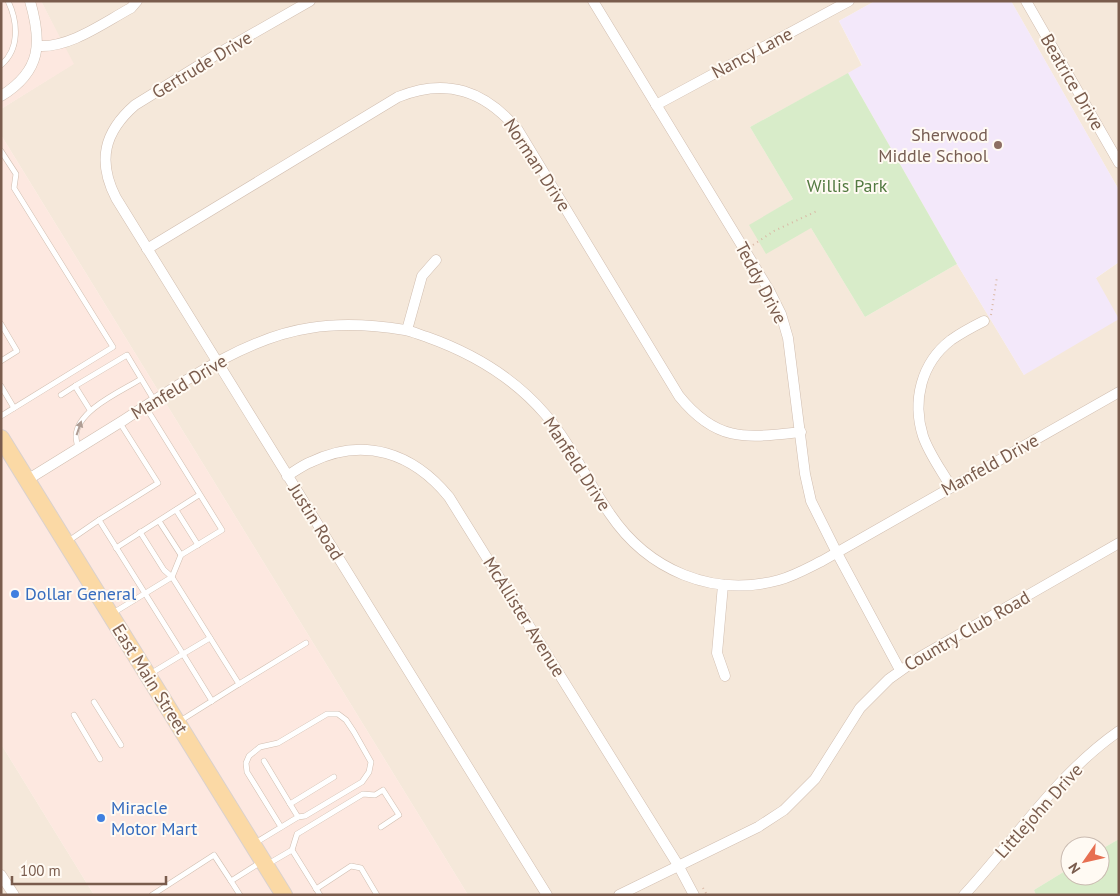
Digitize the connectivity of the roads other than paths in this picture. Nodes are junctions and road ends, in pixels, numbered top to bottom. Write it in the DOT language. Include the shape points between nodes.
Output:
graph roads {
  1 [pos="8,1"];
  2 [pos="30,1"];
  3 [pos="137,1"];
  4 [pos="310,1"];
  5 [pos="593,1"];
  6 [pos="849,1"];
  7 [pos="1026,1"];
  8 [pos="38,46"];
  9 [pos="1,65"];
  10 [pos="1,96"];
  11 [pos="656,105"];
  12 [pos="108,143"];
  13 [pos="1,151"];
  14 [pos="1119,163"];
  15 [pos="147,248"];
  16 [pos="436,260"];
  17 [pos="984,321"];
  18 [pos="1,324"];
  19 [pos="406,330"];
  20 [pos="1,360"];
  21 [pos="217,362"];
  22 [pos="141,379"];
  23 [pos="1,386"];
  24 [pos="75,386"];
  25 [pos="1119,392"];
  26 [pos="61,395"];
  27 [pos="150,403"];
  28 [pos="14,408"];
  29 [pos="90,410"];
  30 [pos="1,416"];
  31 [pos="120,422"];
  32 [pos="801,432"];
  33 [pos="1,438"];
  34 [pos="78,448"];
  35 [pos="288,476"];
  36 [pos="27,480"];
  37 [pos="950,487"];
  38 [pos="199,495"];
  39 [pos="176,510"];
  40 [pos="99,520"];
  41 [pos="159,520"];
  42 [pos="140,532"];
  43 [pos="66,542"];
  44 [pos="1119,543"];
  45 [pos="198,545"];
  46 [pos="116,548"];
  47 [pos="837,552"];
  48 [pos="181,555"];
  49 [pos="172,577"];
  50 [pos="723,585"];
  51 [pos="144,594"];
  52 [pos="110,615"];
  53 [pos="210,638"];
  54 [pos="306,643"];
  55 [pos="183,654"];
  56 [pos="900,670"];
  57 [pos="148,675"];
  58 [pos="725,676"];
  59 [pos="239,684"];
  60 [pos="94,702"];
  61 [pos="212,702"];
  62 [pos="74,714"];
  63 [pos="178,723"];
  64 [pos="1119,731"];
  65 [pos="122,745"];
  66 [pos="100,759"];
  67 [pos="264,761"];
  68 [pos="334,777"];
  69 [pos="290,804"];
  70 [pos="298,817"];
  71 [pos="381,826"];
  72 [pos="281,827"];
  73 [pos="253,845"];
  74 [pos="292,850"];
  75 [pos="264,863"];
  76 [pos="678,866"];
  77 [pos="1,875"];
  78 [pos="231,881"];
  79 [pos="316,889"];
  80 [pos="14,895"];
  81 [pos="152,895"];
  82 [pos="240,895"];
  83 [pos="284,895"];
  84 [pos="320,895"];
  85 [pos="377,895"];
  86 [pos="547,895"];
  87 [pos="619,895"];
  88 [pos="694,895"];
  89 [pos="964,895"];
  1 -- 9 [label="lane" via="17,29 13,48"];
  2 -- 8 [label="street"];
  3 -- 8 [label="street" via="69,42"];
  4 -- 12 [label="street, Gertrude Drive" via="135,105 118,121"];
  5 -- 11 [label="street, Teddy Drive"];
  6 -- 11 [label="street, Nancy Lane"];
  7 -- 14 [label="street, Beatrice Drive"];
  8 -- 10 [label="street" via="30,68"];
  11 -- 32 [label="street, Teddy Drive" via="781,314 788,338"];
  12 -- 15 [label="street, Justin Road" via="105,162 110,186"];
  13 -- 28 [label="lane" via="16,174 14,188 113,347"];
  15 -- 21 [label="street, Justin Road"];
  15 -- 32 [label="street, Norman Drive" via="398,97 432,88 463,91 495,106 518,130 690,410 725,433 756,437"];
  16 -- 19 [label="street" via="422,276"];
  17 -- 37 [label="street" via="949,341 931,361 918,399 924,438"];
  18 -- 20 [label="lane" via="18,351"];
  19 -- 21 [label="street, Manfeld Drive" via="364,326 309,328 264,341"];
  19 -- 50 [label="street, Manfeld Drive" via="475,358 528,395 560,432 610,515 629,539 654,560 688,576"];
  21 -- 27 [label="street, Manfeld Drive"];
  21 -- 35 [label="street, Justin Road"];
  22 -- 24 [label="lane" via="127,355"];
  22 -- 27 [label="lane"];
  22 -- 29 [label="lane"];
  23 -- 28 [label="lane"];
  24 -- 26 [label="lane"];
  24 -- 29 [label="lane"];
  25 -- 37 [label="street, Manfeld Drive"];
  27 -- 31 [label="street, Manfeld Drive"];
  27 -- 38 [label="lane"];
  28 -- 30 [label="lane"];
  34 -- 29 [label="lane, one-way" via="76,435"];
  31 -- 34 [label="street, Manfeld Drive"];
  31 -- 40 [label="lane" via="158,483"];
  32 -- 47 [label="street, Teddy Drive" via="811,501"];
  33 -- 36 [label="main road, East Main Street"];
  34 -- 36 [label="street, Manfeld Drive"];
  35 -- 76 [label="street, McAllister Avenue" via="324,456 360,449 393,454 438,483"];
  35 -- 86 [label="street, Justin Road"];
  36 -- 43 [label="main road, East Main Street"];
  37 -- 47 [label="street, Manfeld Drive"];
  38 -- 39 [label="lane"];
  38 -- 45 [label="lane" via="222,530"];
  39 -- 41 [label="lane"];
  39 -- 45 [label="lane"];
  40 -- 43 [label="lane"];
  40 -- 46 [label="lane"];
  41 -- 42 [label="lane"];
  41 -- 48 [label="lane"];
  42 -- 46 [label="lane"];
  42 -- 49 [label="lane"];
  43 -- 52 [label="main road, East Main Street"];
  44 -- 56 [label="street, Country Club Road"];
  45 -- 48 [label="lane"];
  46 -- 51 [label="lane"];
  47 -- 50 [label="street, Manfeld Drive" via="780,580"];
  47 -- 56 [label="street, Teddy Drive"];
  48 -- 49 [label="lane"];
  49 -- 51 [label="lane"];
  49 -- 53 [label="lane"];
  50 -- 58 [label="street" via="717,653"];
  51 -- 52 [label="lane"];
  51 -- 55 [label="lane"];
  52 -- 57 [label="main road, East Main Street"];
  53 -- 55 [label="lane"];
  53 -- 59 [label="lane"];
  54 -- 59 [label="lane"];
  55 -- 57 [label="lane"];
  55 -- 61 [label="lane"];
  56 -- 76 [label="street, Country Club Road" via="860,708 824,767 807,789 784,810 758,827"];
  57 -- 63 [label="main road, East Main Street"];
  59 -- 61 [label="lane"];
  60 -- 65 [label="lane"];
  61 -- 63 [label="lane"];
  62 -- 66 [label="lane"];
  63 -- 73 [label="main road, East Main Street"];
  64 -- 89 [label="street, Littlejohn Drive" via="1052,791"];
  67 -- 69 [label="lane"];
  68 -- 69 [label="lane"];
  69 -- 70 [label="lane"];
  70 -- 72 [label="lane"];
  70 -- 72 [label="lane" via="362,782 369,772 370,762 354,732 338,714 327,714 278,743 260,748 246,763 247,772"];
  71 -- 74 [label="lane" via="399,815 383,790 375,795 363,794 297,834"];
  72 -- 73 [label="lane"];
  73 -- 75 [label="main road, East Main Street"];
  74 -- 75 [label="lane"];
  74 -- 79 [label="lane"];
  75 -- 78 [label="lane"];
  75 -- 83 [label="main road, East Main Street"];
  76 -- 87 [label="street, Country Club Road"];
  76 -- 88 [label="street, McAllister Avenue"];
  77 -- 80 [label="street"];
  78 -- 81 [label="lane" via="214,855"];
  78 -- 82 [label="lane"];
  79 -- 84 [label="lane"];
  79 -- 85 [label="lane" via="352,866 361,868"];
}
